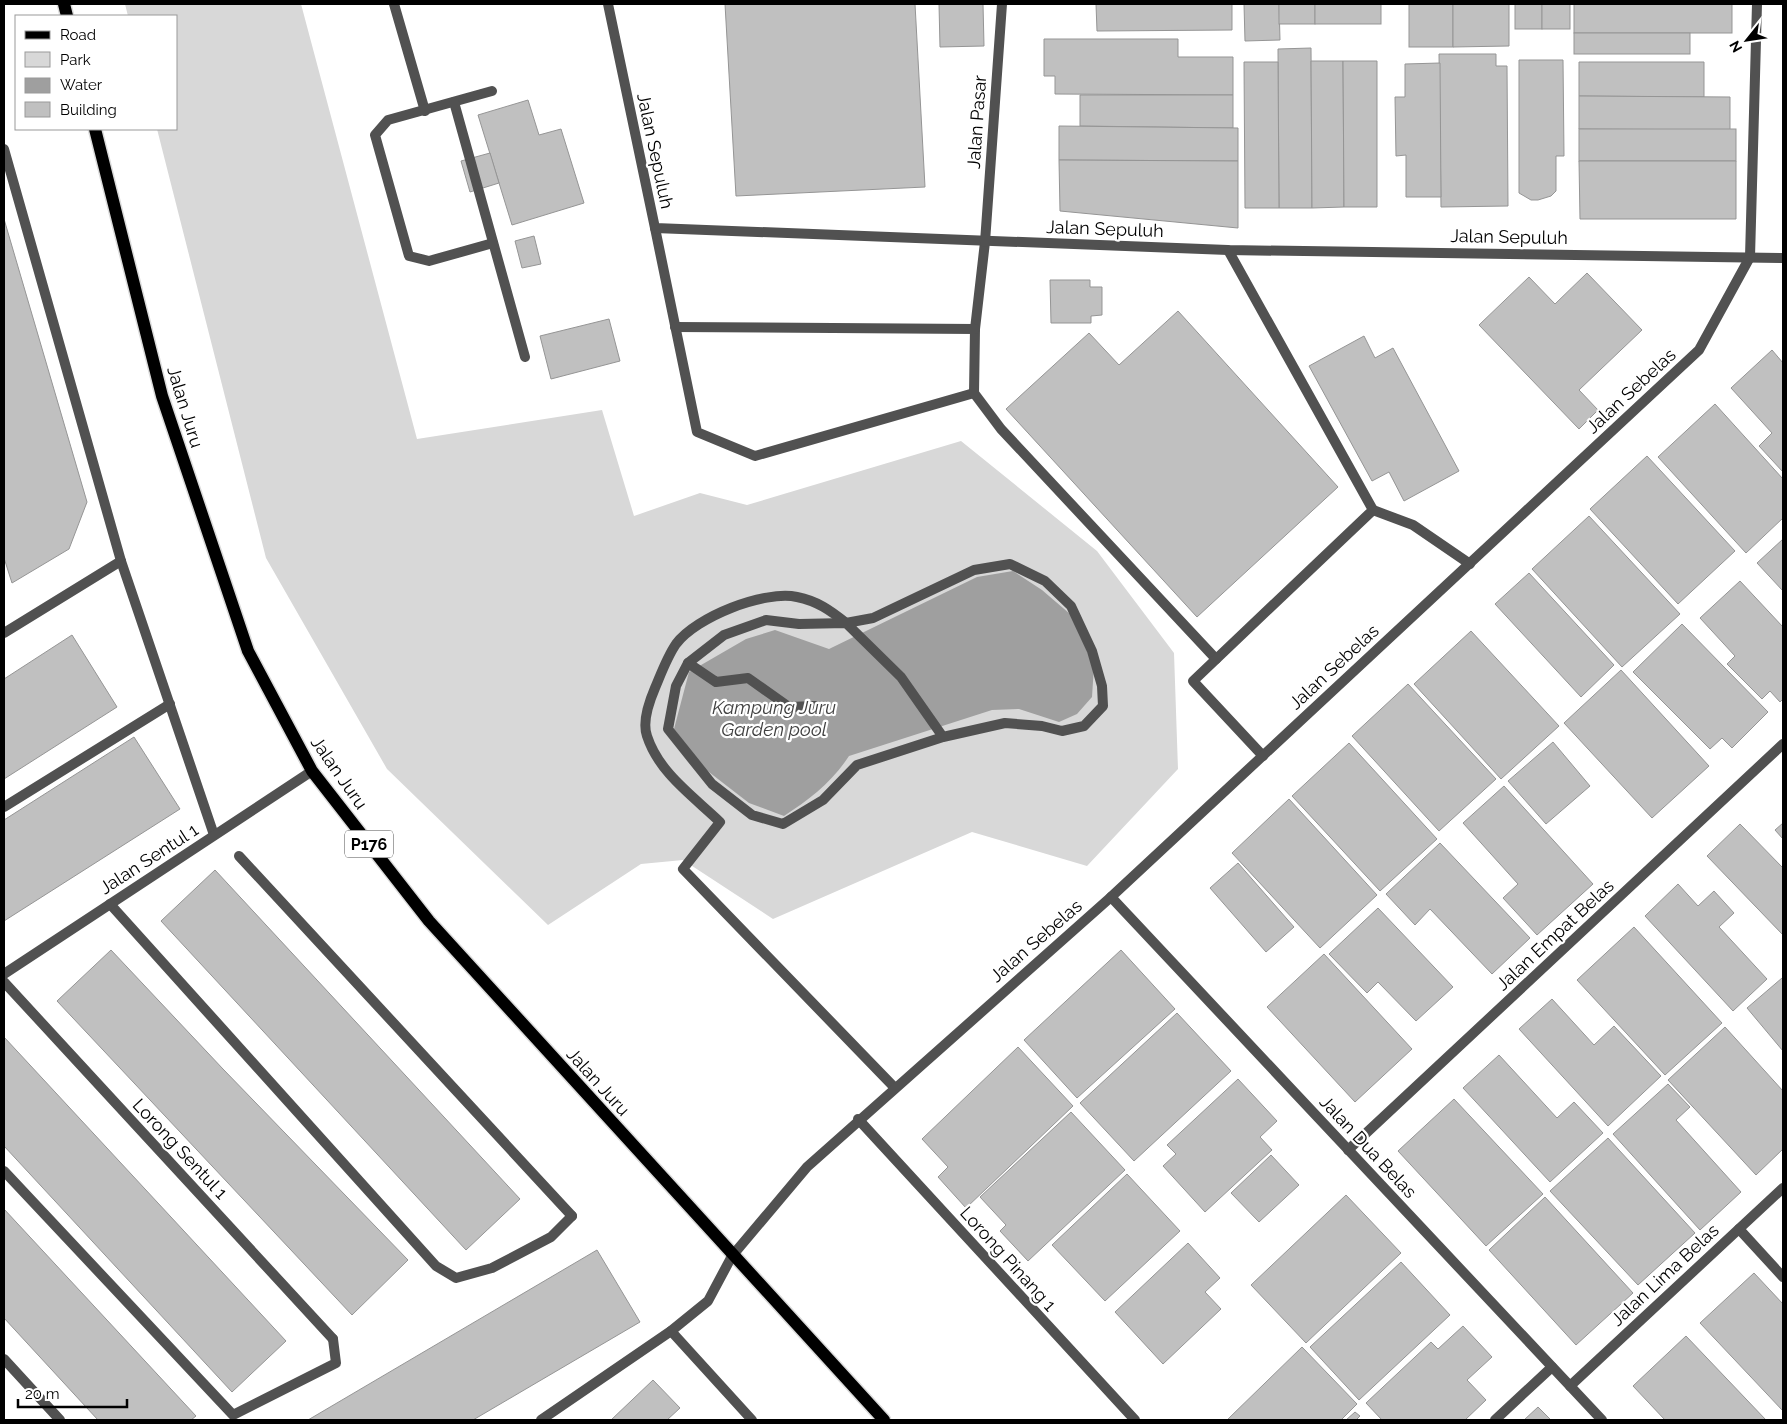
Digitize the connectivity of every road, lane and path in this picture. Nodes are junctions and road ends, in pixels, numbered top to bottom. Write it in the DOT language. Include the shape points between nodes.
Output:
graph roads {
  1 [pos="394,4"];
  2 [pos="608,4"];
  3 [pos="1002,4"];
  4 [pos="1757,4"];
  5 [pos="492,91"];
  6 [pos="454,102"];
  7 [pos="425,110"];
  8 [pos="95,130"];
  9 [pos="4,149"];
  10 [pos="655,228"];
  11 [pos="985,242"];
  12 [pos="493,243"];
  13 [pos="1228,250"];
  14 [pos="1750,257"];
  15 [pos="1783,258"];
  16 [pos="675,327"];
  17 [pos="976,329"];
  18 [pos="525,357"];
  19 [pos="974,393"];
  20 [pos="1373,510"];
  21 [pos="121,561"];
  22 [pos="1470,564"];
  23 [pos="846,623"];
  24 [pos="5,629"];
  25 [pos="1216,659"];
  26 [pos="688,664"];
  27 [pos="170,704"];
  28 [pos="815,706"];
  29 [pos="943,737"];
  30 [pos="1783,744"];
  31 [pos="1263,756"];
  32 [pos="312,771"];
  33 [pos="4,807"];
  34 [pos="214,835"];
  35 [pos="239,856"];
  36 [pos="1110,897"];
  37 [pos="110,904"];
  38 [pos="4,974"];
  39 [pos="4,982"];
  40 [pos="894,1087"];
  41 [pos="858,1119"];
  42 [pos="1348,1150"];
  43 [pos="4,1172"];
  44 [pos="1783,1188"];
  45 [pos="1739,1229"];
  46 [pos="732,1256"];
  47 [pos="1783,1276"];
  48 [pos="671,1331"];
  49 [pos="4,1360"];
  50 [pos="1552,1367"];
  51 [pos="1570,1386"];
  52 [pos="60,1420"];
  53 [pos="541,1420"];
  54 [pos="752,1420"];
  55 [pos="884,1420"];
  56 [pos="1135,1420"];
  57 [pos="1495,1420"];
  58 [pos="1602,1420"];
  1 -- 7 [label="street"];
  2 -- 10 [label="street, Jalan Sepuluh"];
  3 -- 11 [label="street, Jalan Pasar"];
  4 -- 14 [label="street, Jalan Sebelas"];
  5 -- 6 [label="street"];
  6 -- 7 [label="street"];
  6 -- 12 [label="street"];
  7 -- 12 [label="street" via="388,120 375,135 409,256 429,260"];
  8 -- 32 [label="main road, Jalan Juru / P176" via="162,396 248,651"];
  9 -- 21 [label="street"];
  10 -- 11 [label="street, Jalan Sepuluh"];
  10 -- 16 [label="street"];
  11 -- 13 [label="street, Jalan Sepuluh"];
  11 -- 17 [label="street, Jalan Pasar"];
  12 -- 18 [label="street"];
  13 -- 14 [label="street, Jalan Sepuluh"];
  13 -- 20 [label="street"];
  14 -- 15 [label="street, Jalan Sepuluh"];
  14 -- 22 [label="street, Jalan Sebelas" via="1699,350"];
  16 -- 17 [label="street"];
  16 -- 19 [label="street" via="697,432 755,456"];
  17 -- 19 [label="street, Jalan Pasar"];
  19 -- 25 [label="street" via="1002,429"];
  20 -- 22 [label="street" via="1413,526"];
  20 -- 25 [label="street"];
  21 -- 24 [label="street"];
  21 -- 27 [label="street"];
  22 -- 31 [label="street, Jalan Sebelas"];
  23 -- 26 [label="street" via="799,624 766,620 724,635"];
  23 -- 29 [label="street" via="901,677"];
  23 -- 29 [label="street" via="873,618 974,570 1010,564 1045,581 1071,606 1092,651 1102,686 1103,706 1084,726 1062,731 1005,723"];
  23 -- 40 [label="street" via="823,604 795,596 764,598 701,623 677,643 663,668 648,706 646,735 665,771 720,822 683,868"];
  25 -- 31 [label="street" via="1193,681"];
  26 -- 28 [label="street" via="716,682 748,678 789,707"];
  26 -- 29 [label="street" via="676,686 668,729 712,784 752,815 783,824 823,800 857,765"];
  27 -- 33 [label="street"];
  27 -- 34 [label="street"];
  30 -- 42 [label="street, Jalan Empat Belas"];
  31 -- 36 [label="street, Jalan Sebelas"];
  32 -- 34 [label="street, Jalan Sentul 1"];
  32 -- 46 [label="main road, Jalan Juru / P176" via="429,921"];
  34 -- 37 [label="street, Jalan Sentul 1"];
  35 -- 37 [label="street" via="572,1216 551,1237 492,1268 456,1278 436,1266"];
  36 -- 40 [label="street, Jalan Sebelas"];
  36 -- 42 [label="street, Jalan Dua Belas"];
  37 -- 38 [label="street, Jalan Sentul 1"];
  39 -- 43 [label="street, Lorong Sentul 1" via="333,1339 336,1364 233,1415"];
  40 -- 41 [label="street, Jalan Sebelas"];
  41 -- 46 [label="street, Jalan Sebelas" via="807,1167"];
  41 -- 56 [label="street, Lorong Pinang 1"];
  42 -- 50 [label="street, Jalan Dua Belas"];
  44 -- 45 [label="street, Jalan Lima Belas"];
  45 -- 47 [label="street"];
  45 -- 51 [label="street, Jalan Lima Belas"];
  46 -- 48 [label="street, Jalan Sebelas" via="708,1301"];
  46 -- 55 [label="main road, Jalan Juru / P176"];
  48 -- 53 [label="street, Jalan Sebelas"];
  48 -- 54 [label="street"];
  49 -- 52 [label="street"];
  50 -- 51 [label="street, Jalan Dua Belas"];
  50 -- 57 [label="street"];
  51 -- 58 [label="street, Jalan Dua Belas"];
}
